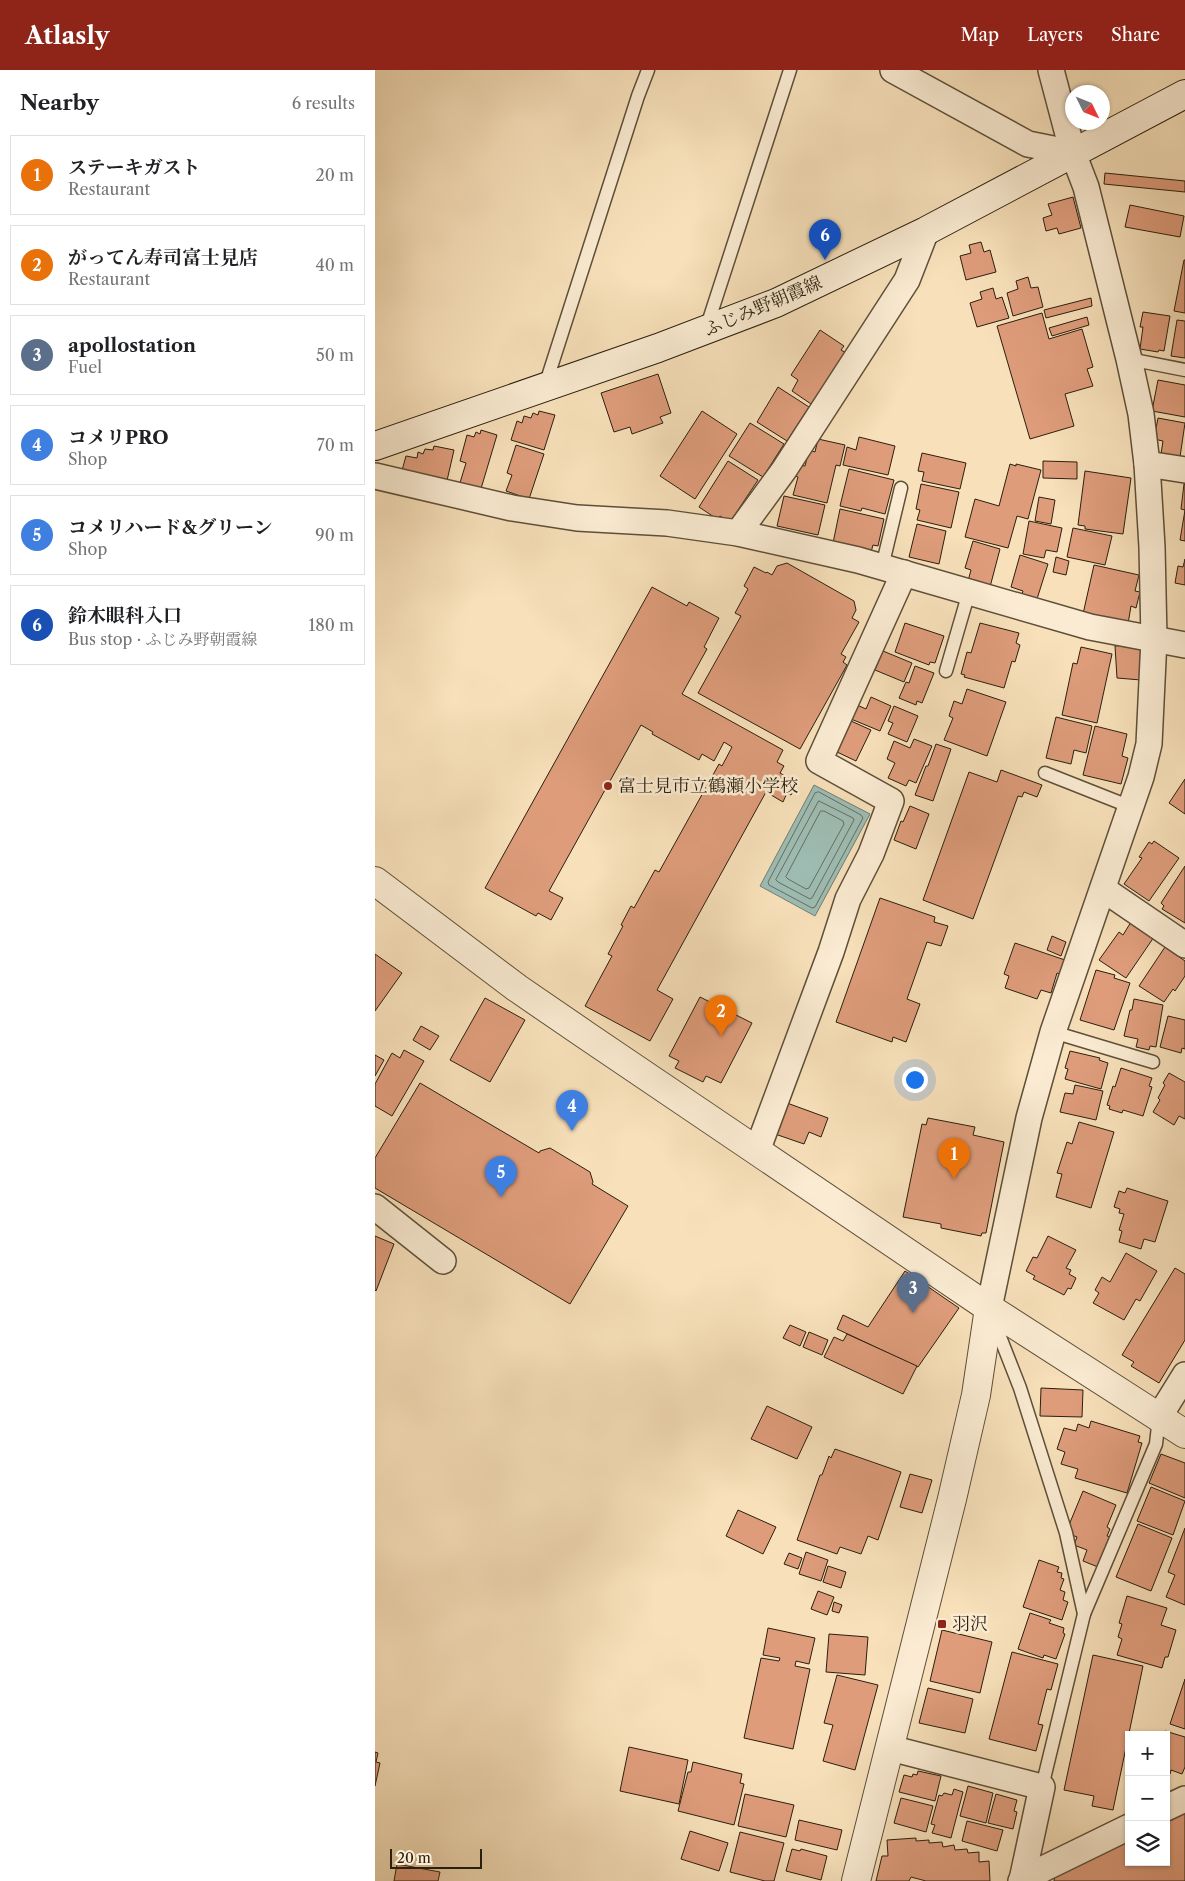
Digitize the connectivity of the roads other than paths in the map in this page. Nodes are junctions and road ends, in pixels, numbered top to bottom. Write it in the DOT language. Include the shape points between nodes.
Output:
graph roads {
  1 [pos="648,70"];
  2 [pos="790,70"];
  3 [pos="893,70"];
  4 [pos="1051,70"];
  5 [pos="1185,94"];
  6 [pos="1073,153"];
  7 [pos="926,231"];
  8 [pos="705,330"];
  9 [pos="1129,360"];
  10 [pos="1185,370"];
  11 [pos="545,386"];
  12 [pos="375,446"];
  13 [pos="1147,464"];
  14 [pos="1185,470"];
  15 [pos="375,476"];
  16 [pos="901,488"];
  17 [pos="739,533"];
  18 [pos="893,570"];
  19 [pos="969,592"];
  20 [pos="1154,639"];
  21 [pos="1185,645"];
  22 [pos="946,671"];
  23 [pos="1045,773"];
  24 [pos="1131,807"];
  25 [pos="375,881"];
  26 [pos="1103,889"];
  27 [pos="1185,945"];
  28 [pos="1053,1032"];
  29 [pos="1153,1062"];
  30 [pos="757,1151"];
  31 [pos="375,1207"];
  32 [pos="443,1262"];
  33 [pos="989,1308"];
  34 [pos="1185,1375"];
  35 [pos="1159,1417"];
  36 [pos="1185,1434"];
  37 [pos="1084,1614"];
  38 [pos="889,1748"];
  39 [pos="1042,1787"];
  40 [pos="1185,1799"];
  41 [pos="1170,1806"];
  42 [pos="1125,1829"];
  43 [pos="1033,1878"];
  44 [pos="856,1881"];
  1 -- 11 [label="lane"];
  2 -- 8 [label="lane"];
  3 -- 6 [label="street" via="1028,144"];
  4 -- 6 [label="street"];
  5 -- 6 [label="street, ふじみ野朝霞線"];
  6 -- 7 [label="street, ふじみ野朝霞線"];
  6 -- 9 [label="street" via="1086,187"];
  7 -- 8 [label="street, ふじみ野朝霞線" via="776,303"];
  7 -- 17 [label="street" via="907,280 784,470"];
  8 -- 11 [label="street, ふじみ野朝霞線"];
  9 -- 10 [label="lane"];
  9 -- 13 [label="street" via="1141,414"];
  11 -- 12 [label="street, ふじみ野朝霞線"];
  13 -- 14 [label="street"];
  13 -- 20 [label="street" via="1153,547"];
  15 -- 17 [label="street" via="512,508 577,518 667,523"];
  16 -- 18 [label="lane"];
  17 -- 18 [label="street"];
  18 -- 19 [label="street"];
  18 -- 30 [label="street" via="819,761 891,801 871,854 848,900"];
  19 -- 20 [label="street" via="1090,627"];
  19 -- 22 [label="lane"];
  20 -- 21 [label="street"];
  20 -- 24 [label="street" via="1149,744"];
  23 -- 24 [label="lane"];
  24 -- 26 [label="street"];
  25 -- 30 [label="street" via="517,988"];
  26 -- 27 [label="street"];
  26 -- 28 [label="street"];
  28 -- 29 [label="lane"];
  28 -- 33 [label="street" via="1029,1118"];
  30 -- 33 [label="street"];
  31 -- 32 [label="street"];
  33 -- 35 [label="street"];
  33 -- 37 [label="lane" via="1020,1388 1066,1533"];
  33 -- 38 [label="street" via="976,1395"];
  34 -- 35 [label="street"];
  35 -- 36 [label="street"];
  35 -- 37 [label="lane" via="1156,1444"];
  37 -- 39 [label="lane"];
  38 -- 39 [label="street"];
  38 -- 44 [label="street"];
  39 -- 43 [label="street"];
  40 -- 41 [label="street"];
  42 -- 43 [label="street"];
}
